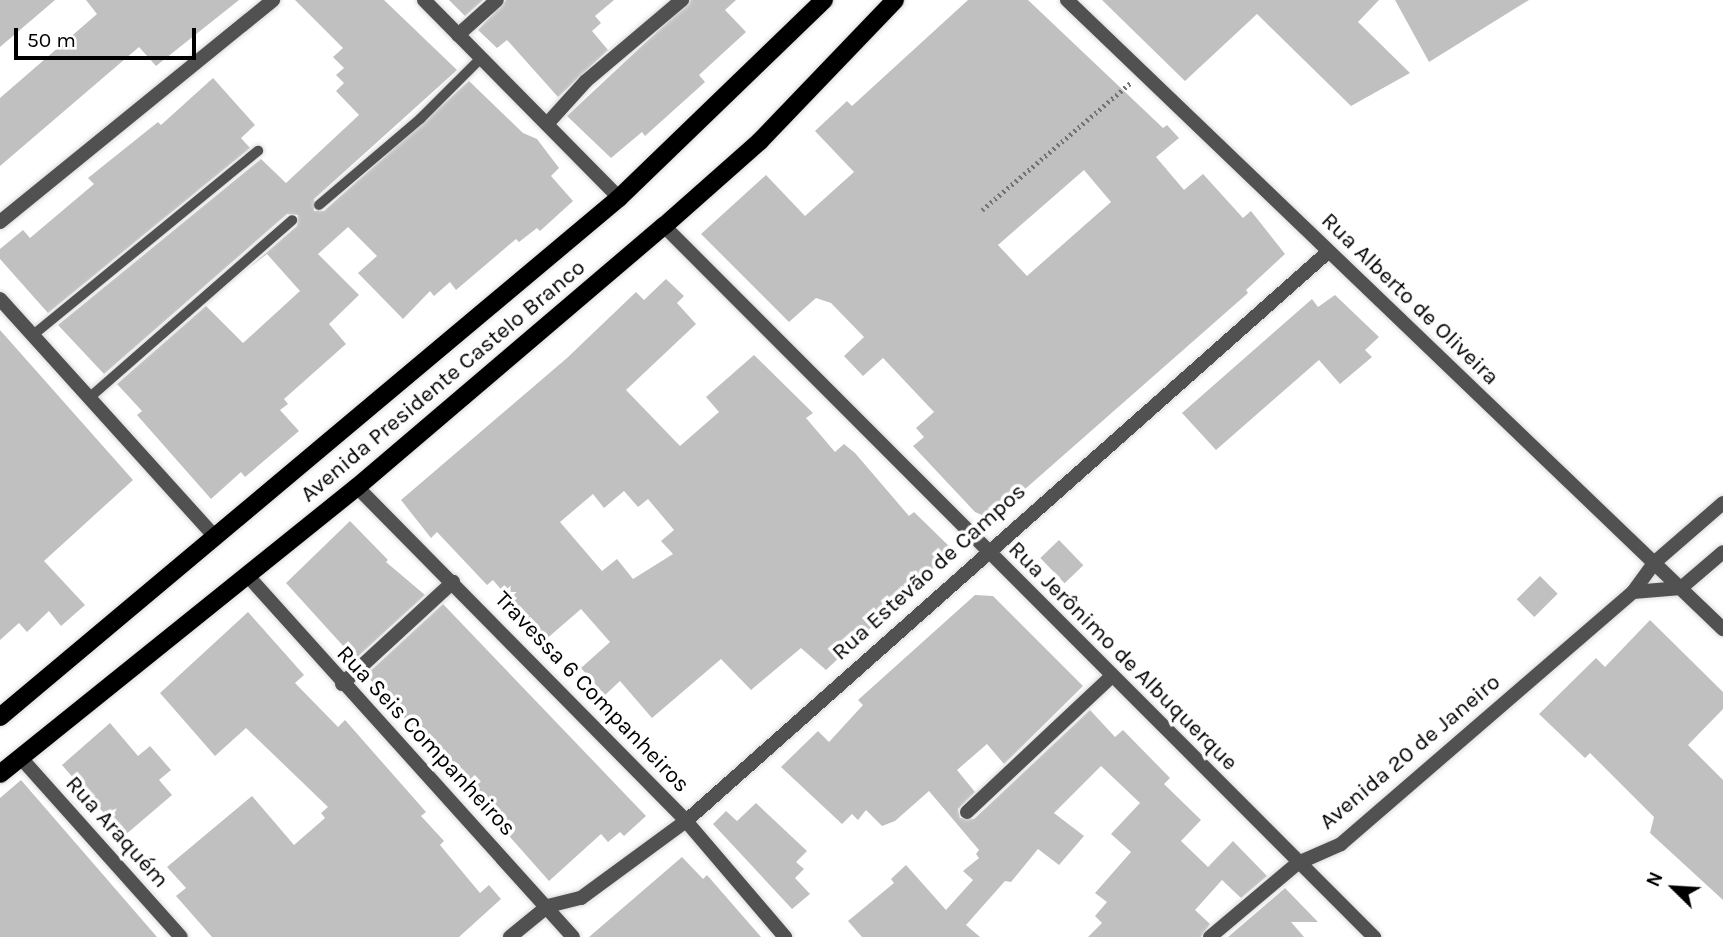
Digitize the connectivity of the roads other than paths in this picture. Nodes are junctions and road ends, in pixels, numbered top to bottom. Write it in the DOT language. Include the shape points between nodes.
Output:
graph roads {
  1 [pos="273,0"];
  2 [pos="424,0"];
  3 [pos="497,0"];
  4 [pos="682,0"];
  5 [pos="824,0"];
  6 [pos="895,0"];
  7 [pos="1067,0"];
  8 [pos="458,35"];
  9 [pos="481,58"];
  10 [pos="547,124"];
  11 [pos="258,152"];
  12 [pos="620,198"];
  13 [pos="319,205"];
  14 [pos="292,220"];
  15 [pos="0,222"];
  16 [pos="664,226"];
  17 [pos="1328,252"];
  18 [pos="0,299"];
  19 [pos="33,335"];
  20 [pos="89,398"];
  21 [pos="358,487"];
  22 [pos="1723,503"];
  23 [pos="215,537"];
  24 [pos="986,551"];
  25 [pos="1723,552"];
  26 [pos="1656,562"];
  27 [pos="247,575"];
  28 [pos="453,582"];
  29 [pos="1681,588"];
  30 [pos="1633,592"];
  31 [pos="1723,629"];
  32 [pos="1112,676"];
  33 [pos="342,684"];
  34 [pos="0,718"];
  35 [pos="20,757"];
  36 [pos="0,774"];
  37 [pos="967,812"];
  38 [pos="685,821"];
  39 [pos="1298,863"];
  40 [pos="548,906"];
  41 [pos="181,937"];
  42 [pos="510,937"];
  43 [pos="573,937"];
  44 [pos="785,937"];
  45 [pos="1210,937"];
  46 [pos="1374,937"];
  1 -- 15 [label="street"];
  2 -- 8 [label="street"];
  3 -- 8 [label="street"];
  4 -- 10 [label="street" via="586,81"];
  5 -- 12 [label="main road, Avenida Presidente Castelo Branco"];
  6 -- 16 [label="main road, Avenida Presidente Castelo Branco" via="760,141"];
  7 -- 17 [label="street, Rua Alberto de Oliveira"];
  8 -- 9 [label="street"];
  9 -- 10 [label="street"];
  9 -- 13 [label="lane" via="421,118"];
  10 -- 12 [label="street"];
  11 -- 19 [label="lane"];
  12 -- 23 [label="main road, Avenida Presidente Castelo Branco"];
  14 -- 20 [label="lane"];
  16 -- 21 [label="main road, Avenida Presidente Castelo Branco"];
  16 -- 24 [label="street, Rua Jerônimo de Albuquerque"];
  17 -- 24 [label="street, Rua Estevão de Campos"];
  17 -- 26 [label="street, Rua Alberto de Oliveira"];
  18 -- 19 [label="street"];
  19 -- 20 [label="street"];
  20 -- 23 [label="street"];
  21 -- 27 [label="main road, Avenida Presidente Castelo Branco"];
  21 -- 28 [label="street, Travessa 6 Companheiros"];
  22 -- 26 [label="street, Avenida 20 de Janeiro"];
  23 -- 34 [label="main road, Avenida Presidente Castelo Branco"];
  24 -- 32 [label="street, Rua Jerônimo de Albuquerque"];
  24 -- 38 [label="street, Rua Estevão de Campos"];
  25 -- 29 [label="street"];
  26 -- 29 [label="street, Rua Alberto de Oliveira"];
  26 -- 30 [label="street, Avenida 20 de Janeiro"];
  27 -- 33 [label="street, Rua Seis Companheiros"];
  27 -- 35 [label="main road, Avenida Presidente Castelo Branco"];
  28 -- 33 [label="street"];
  28 -- 38 [label="street, Travessa 6 Companheiros"];
  29 -- 30 [label="street"];
  29 -- 31 [label="street, Rua Alberto de Oliveira"];
  30 -- 39 [label="street, Avenida 20 de Janeiro" via="1341,844"];
  32 -- 37 [label="street"];
  32 -- 39 [label="street, Rua Jerônimo de Albuquerque"];
  33 -- 40 [label="street, Rua Seis Companheiros"];
  35 -- 36 [label="main road, Avenida Presidente Castelo Branco"];
  35 -- 41 [label="street, Rua Araquém"];
  38 -- 40 [label="street, Rua Estevão de Campos" via="581,898"];
  38 -- 44 [label="street, Travessa 6 Companheiros"];
  39 -- 45 [label="street, Avenida 20 de Janeiro"];
  39 -- 46 [label="street, Rua Jerônimo de Albuquerque"];
  40 -- 42 [label="street"];
  40 -- 43 [label="street, Rua Seis Companheiros"];
}
